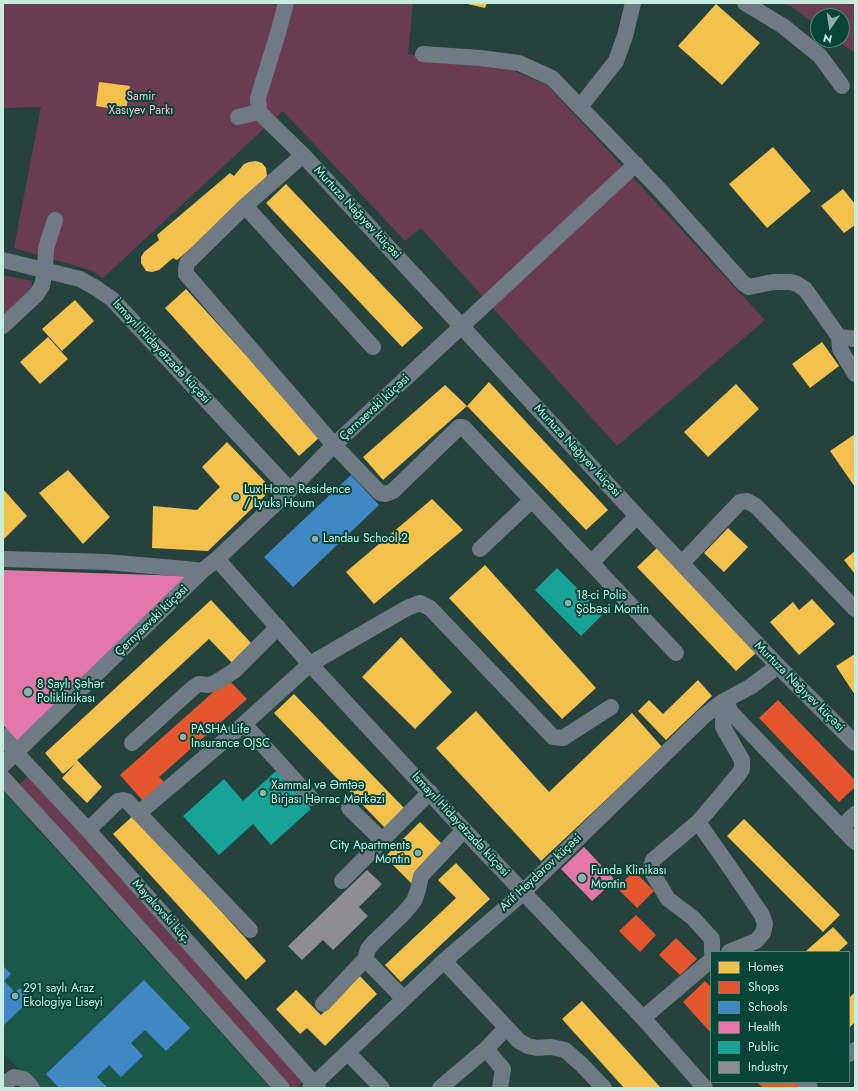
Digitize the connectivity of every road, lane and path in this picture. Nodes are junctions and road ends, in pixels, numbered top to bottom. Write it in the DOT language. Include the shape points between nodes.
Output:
graph roads {
  1 [pos="286,3"];
  2 [pos="633,3"];
  3 [pos="745,3"];
  4 [pos="423,54"];
  5 [pos="842,86"];
  6 [pos="580,107"];
  7 [pos="259,112"];
  8 [pos="238,117"];
  9 [pos="303,154"];
  10 [pos="636,164"];
  11 [pos="245,206"];
  12 [pos="55,220"];
  13 [pos="3,260"];
  14 [pos="45,270"];
  15 [pos="3,326"];
  16 [pos="461,326"];
  17 [pos="847,338"];
  18 [pos="373,347"];
  19 [pos="855,374"];
  20 [pos="334,445"];
  21 [pos="290,490"];
  22 [pos="532,500"];
  23 [pos="637,516"];
  24 [pos="480,549"];
  25 [pos="3,559"];
  26 [pos="217,559"];
  27 [pos="591,563"];
  28 [pos="682,563"];
  29 [pos="202,571"];
  30 [pos="855,609"];
  31 [pos="278,628"];
  32 [pos="676,653"];
  33 [pos="310,664"];
  34 [pos="778,666"];
  35 [pos="726,705"];
  36 [pos="611,707"];
  37 [pos="244,724"];
  38 [pos="3,736"];
  39 [pos="132,743"];
  40 [pos="855,743"];
  41 [pos="16,753"];
  42 [pos="3,765"];
  43 [pos="3,778"];
  44 [pos="430,792"];
  45 [pos="311,798"];
  46 [pos="349,808"];
  47 [pos="139,813"];
  48 [pos="855,814"];
  49 [pos="698,822"];
  50 [pos="841,828"];
  51 [pos="88,830"];
  52 [pos="464,830"];
  53 [pos="382,840"];
  54 [pos="855,842"];
  55 [pos="342,881"];
  56 [pos="523,892"];
  57 [pos="250,930"];
  58 [pos="712,951"];
  59 [pos="731,951"];
  60 [pos="365,959"];
  61 [pos="444,961"];
  62 [pos="708,968"];
  63 [pos="404,1000"];
  64 [pos="323,1004"];
  65 [pos="643,1018"];
  66 [pos="506,1028"];
  67 [pos="486,1049"];
  68 [pos="348,1053"];
  69 [pos="3,1085"];
  70 [pos="314,1087"];
  71 [pos="32,1088"];
  72 [pos="282,1088"];
  73 [pos="382,1088"];
  74 [pos="440,1088"];
  75 [pos="500,1088"];
  76 [pos="604,1088"];
  77 [pos="705,1088"];
  1 -- 7 [label="street" via="258,98"];
  2 -- 6 [label="street" via="616,61"];
  3 -- 5 [label="street" via="783,26 820,56"];
  4 -- 6 [label="street" via="519,63 552,78"];
  6 -- 10 [label="street"];
  7 -- 8 [label="street"];
  7 -- 9 [label="street, Murtuza Nağıyev küçəsi"];
  9 -- 11 [label="street"];
  9 -- 16 [label="street, Murtuza Nağıyev küçəsi"];
  10 -- 16 [label="street, Çernaevski küçəsi"];
  10 -- 17 [label="street" via="743,283 749,287 773,282 797,284 805,289"];
  11 -- 18 [label="street"];
  11 -- 20 [label="street" via="187,263 186,274"];
  12 -- 14 [label="street" via="46,248"];
  13 -- 14 [label="street, İsmayıl Hidayətzadə küçəsi"];
  14 -- 15 [label="street" via="39,291"];
  14 -- 21 [label="street, İsmayıl Hidayətzadə küçəsi" via="80,279 112,299"];
  16 -- 20 [label="street, Çernaevski küçəsi"];
  16 -- 23 [label="street, Murtuza Nağıyev küçəsi"];
  17 -- 19 [label="street" via="840,349"];
  20 -- 21 [label="street, Çernaevski küçəsi"];
  20 -- 22 [label="street" via="380,493 386,494 393,491 458,427 463,427"];
  21 -- 26 [label="street, Çernyaevski küçəsi"];
  22 -- 24 [label="street"];
  22 -- 27 [label="street"];
  23 -- 27 [label="street"];
  23 -- 28 [label="street, Murtuza Nağıyev küçəsi"];
  25 -- 29 [label="street" via="106,562"];
  26 -- 29 [label="street, Çernyaevski küçəsi"];
  26 -- 31 [label="street, İsmayıl Hidayətzadə küçəsi"];
  27 -- 32 [label="street"];
  28 -- 30 [label="street" via="740,502 747,501 756,506"];
  28 -- 34 [label="street, Murtuza Nağıyev küçəsi"];
  29 -- 41 [label="street, Çernyaevski küçəsi"];
  31 -- 33 [label="street, İsmayıl Hidayətzadə küçəsi"];
  31 -- 39 [label="street" via="234,671 210,685 199,684"];
  33 -- 36 [label="street" via="420,603 430,608 553,737 563,738"];
  33 -- 37 [label="street"];
  33 -- 44 [label="street, İsmayıl Hidayətzadə küçəsi"];
  34 -- 35 [label="street, Arif Heydərov küçəsi"];
  34 -- 40 [label="street, Murtuza Nağıyev küçəsi"];
  35 -- 49 [label="street" via="723,727 742,760 742,769"];
  35 -- 50 [label="street"];
  35 -- 56 [label="street, Arif Heydərov küçəsi" via="704,716"];
  37 -- 45 [label="street"];
  37 -- 47 [label="street"];
  38 -- 41 [label="street, Mayakovski küç."];
  41 -- 42 [label="street, Çernyaevski küçəsi"];
  41 -- 51 [label="street, Mayakovski küç."];
  43 -- 72 [label="street"];
  44 -- 52 [label="street, İsmayıl Hidayətzadə küçəsi"];
  44 -- 53 [label="street"];
  46 -- 53 [label="street"];
  47 -- 51 [label="street" via="128,801 118,801"];
  47 -- 57 [label="street"];
  48 -- 50 [label="street"];
  49 -- 58 [label="street" via="653,860 650,867 668,899 693,918 712,939"];
  49 -- 59 [label="street" via="762,915 765,924 756,941"];
  50 -- 54 [label="street"];
  51 -- 70 [label="street, Mayakovski küç."];
  52 -- 56 [label="street, İsmayıl Hidayətzadə küçəsi"];
  52 -- 60 [label="street" via="421,876 414,901 373,943"];
  53 -- 55 [label="street"];
  56 -- 61 [label="street, Arif Heydərov küçəsi"];
  56 -- 65 [label="street, İsmayıl Hidayətzadə küçəsi"];
  60 -- 63 [label="street"];
  60 -- 64 [label="street"];
  61 -- 63 [label="street, Arif Heydərov küçəsi"];
  61 -- 66 [label="street"];
  62 -- 65 [label="street"];
  63 -- 68 [label="street, Arif Heydərov küçəsi"];
  65 -- 77 [label="street, İsmayıl Hidayətzadə küçəsi"];
  66 -- 67 [label="street"];
  66 -- 76 [label="street" via="528,1046 565,1050"];
  67 -- 74 [label="street"];
  67 -- 75 [label="street" via="503,1069"];
  68 -- 70 [label="street, Arif Heydərov küçəsi"];
  68 -- 73 [label="street"];
  69 -- 71 [label="street" via="14,1077 24,1079"];
}
